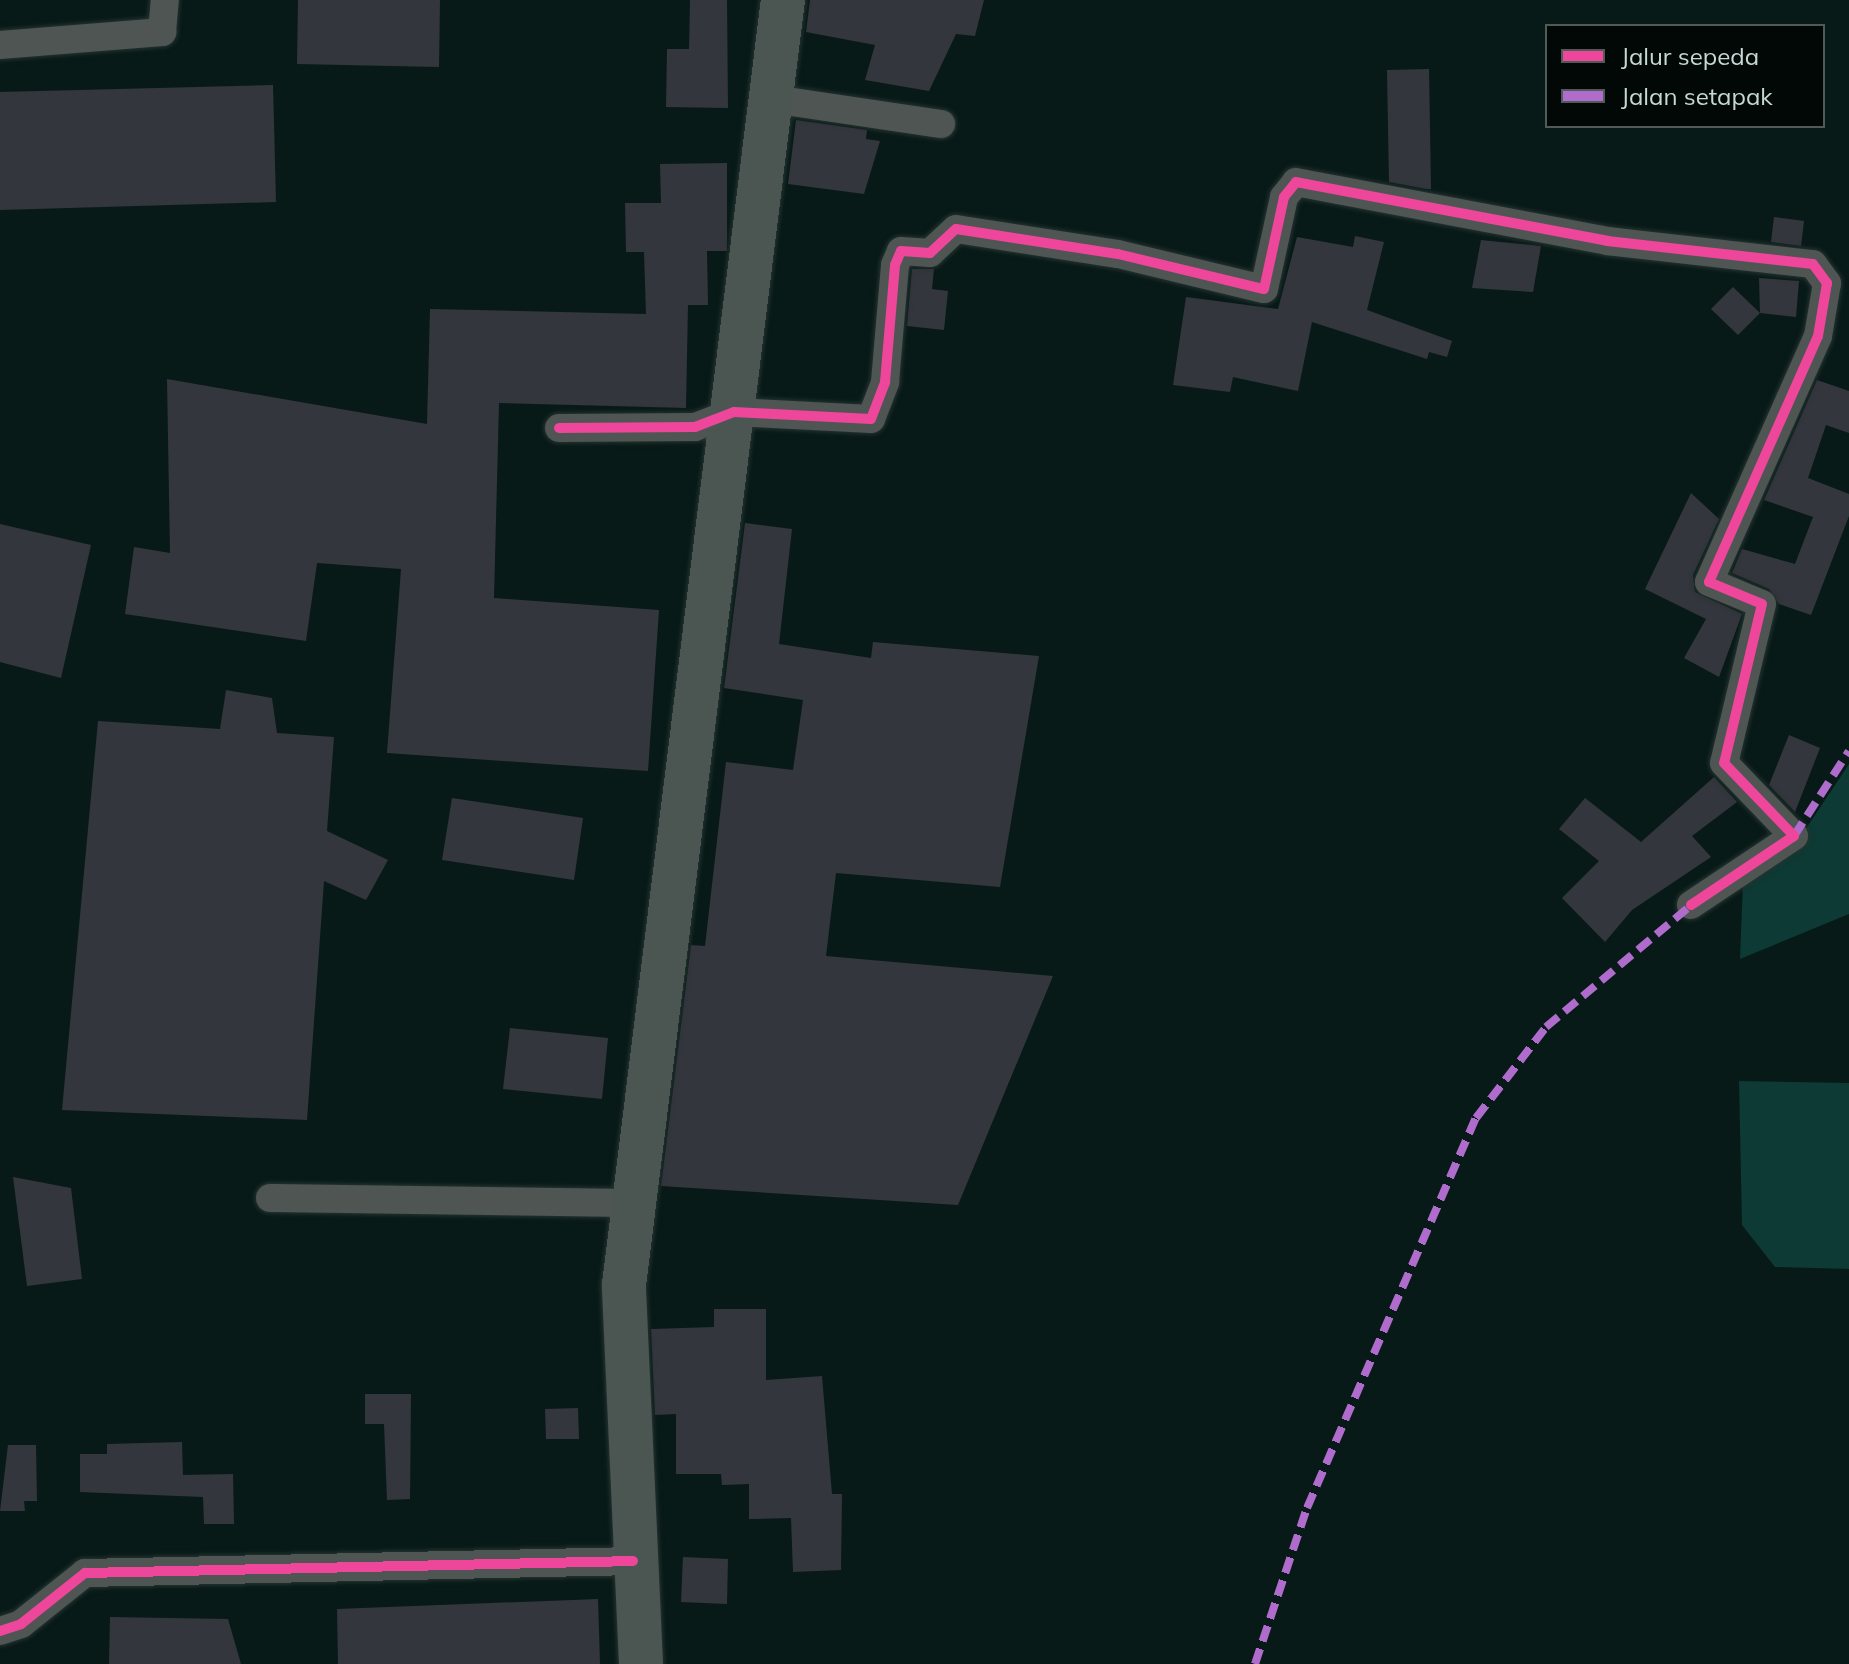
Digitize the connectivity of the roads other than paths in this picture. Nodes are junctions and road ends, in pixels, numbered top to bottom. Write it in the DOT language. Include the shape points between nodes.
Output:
graph roads {
  1 [pos="165,0"];
  2 [pos="783,0"];
  3 [pos="0,45"];
  4 [pos="772,99"];
  5 [pos="941,124"];
  6 [pos="734,412"];
  7 [pos="559,428"];
  8 [pos="1691,905"];
  9 [pos="270,1198"];
  10 [pos="633,1203"];
  11 [pos="633,1561"];
  12 [pos="0,1631"];
  13 [pos="641,1664"];
  1 -- 3 [label="street" via="162,32"];
  2 -- 4 [label="main road"];
  4 -- 5 [label="street"];
  4 -- 6 [label="main road"];
  6 -- 7 [label="street" via="695,427"];
  6 -- 8 [label="street" via="871,419 885,382 895,265 901,251 930,253 956,229 1118,254 1264,289 1284,197 1296,182 1607,241 1813,264 1827,283 1818,336 1709,582 1762,604 1724,763 1794,836"];
  6 -- 10 [label="main road"];
  9 -- 10 [label="street"];
  10 -- 11 [label="main road" via="621,1333"];
  11 -- 12 [label="street" via="85,1573 21,1624"];
  11 -- 13 [label="main road"];
}
